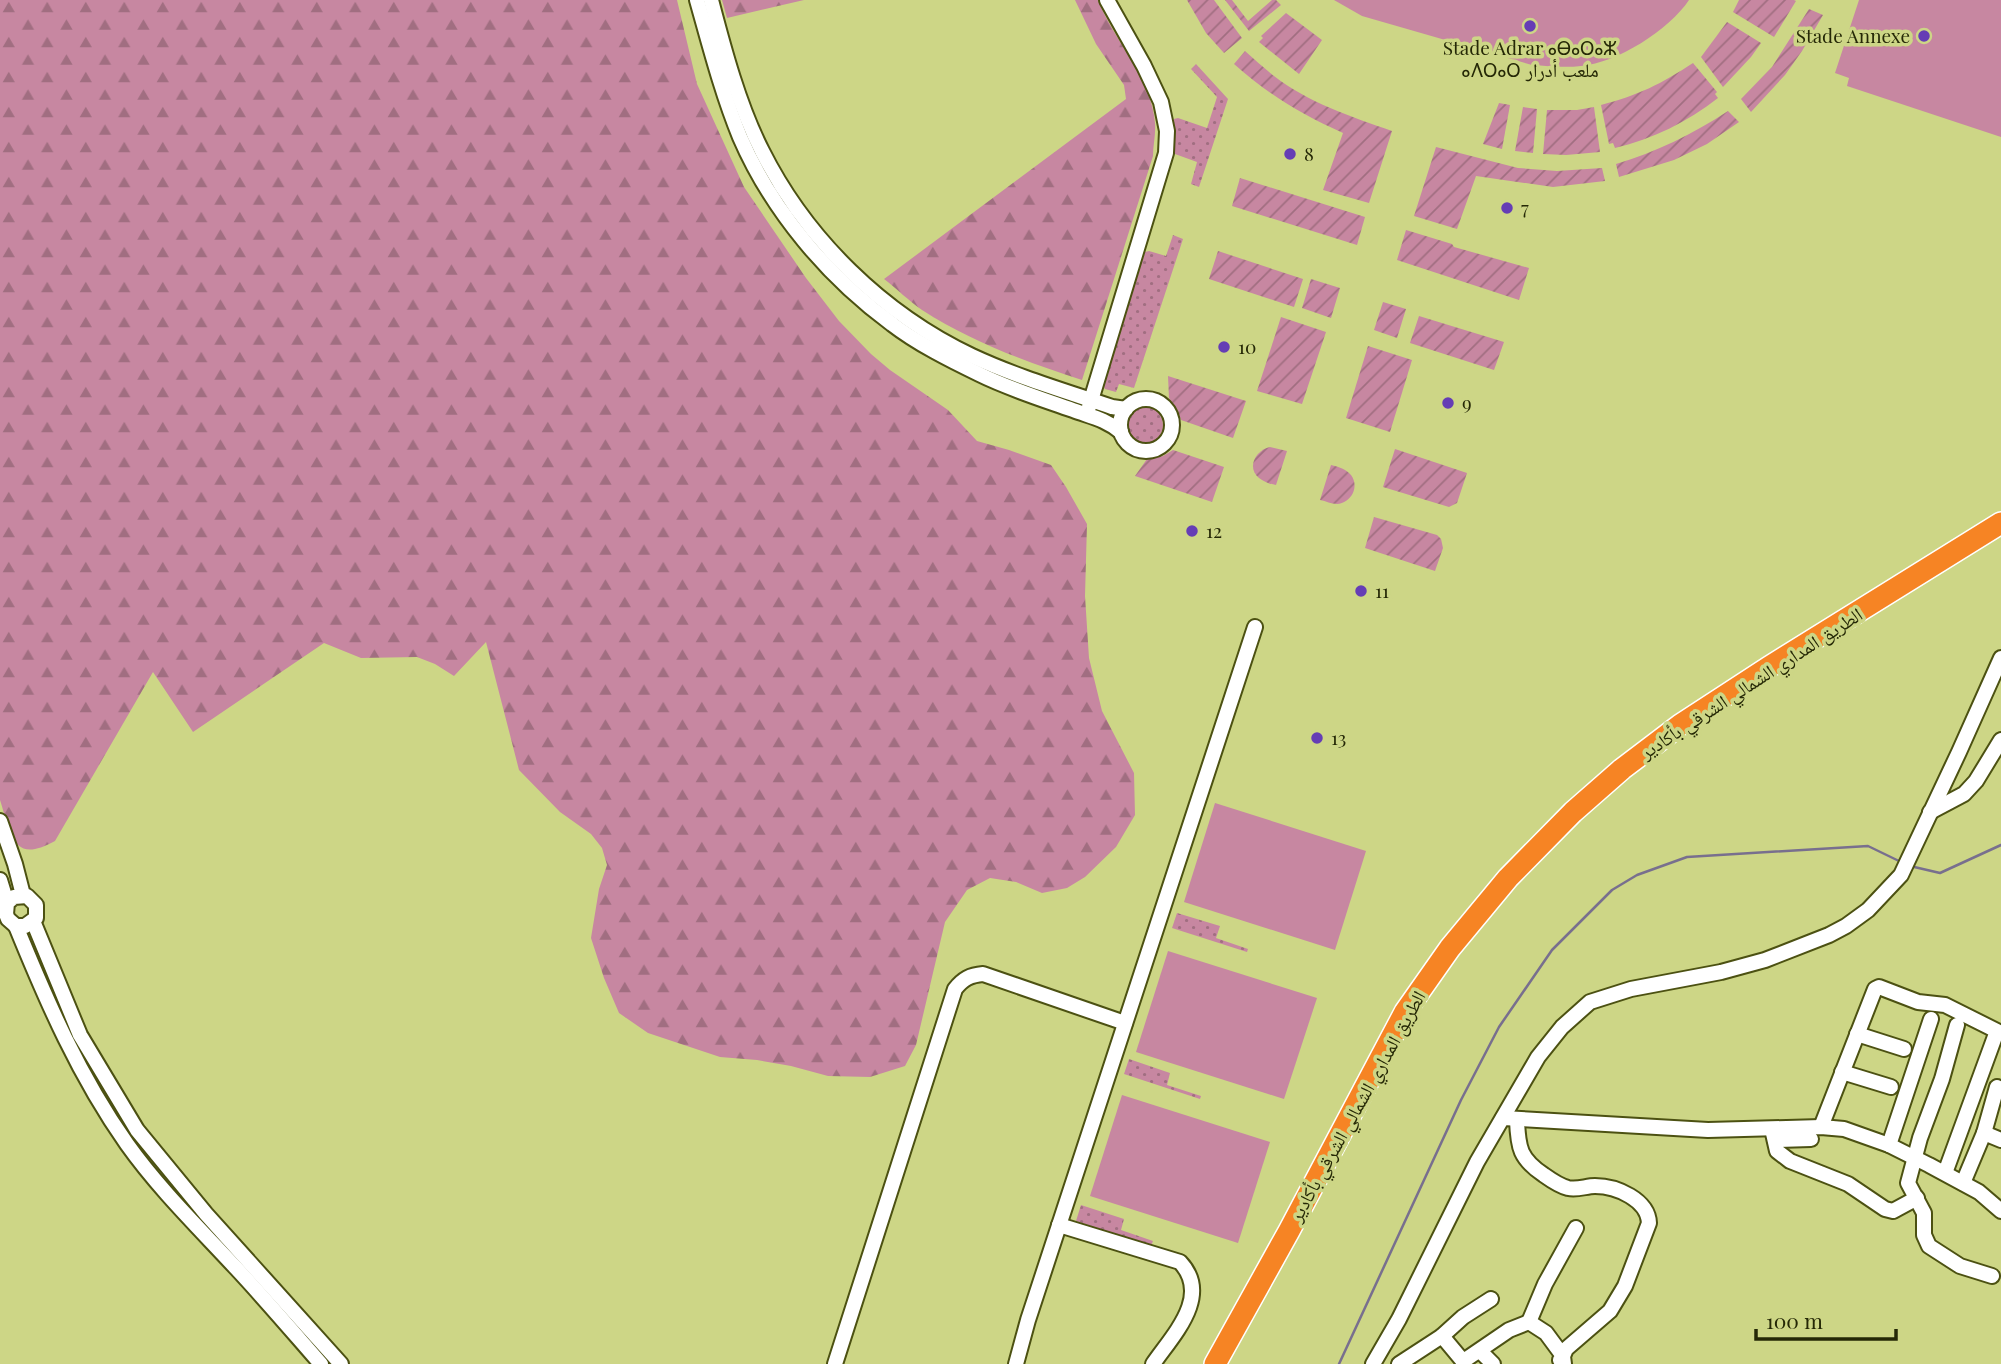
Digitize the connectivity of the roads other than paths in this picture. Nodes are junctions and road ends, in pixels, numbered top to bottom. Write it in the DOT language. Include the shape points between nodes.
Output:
graph roads {
  1 [pos="697,0"];
  2 [pos="711,0"];
  3 [pos="1107,0"];
  4 [pos="1092,400"];
  5 [pos="1126,409"];
  6 [pos="1086,415"];
  7 [pos="1121,432"];
  8 [pos="2001,523"];
  9 [pos="2001,537"];
  10 [pos="1894,597"];
  11 [pos="1255,627"];
  12 [pos="2001,658"];
  13 [pos="2001,740"];
  14 [pos="1928,816"];
  15 [pos="0,821"];
  16 [pos="0,880"];
  17 [pos="23,895"];
  18 [pos="7,904"];
  19 [pos="33,921"];
  20 [pos="16,926"];
  21 [pos="1931,1019"];
  22 [pos="1125,1023"];
  23 [pos="1957,1025"];
  24 [pos="1857,1034"];
  25 [pos="1904,1049"];
  26 [pos="1842,1073"];
  27 [pos="1891,1087"];
  28 [pos="1997,1087"];
  29 [pos="1510,1119"];
  30 [pos="1821,1127"];
  31 [pos="1984,1133"];
  32 [pos="1773,1135"];
  33 [pos="1811,1139"];
  34 [pos="2001,1140"];
  35 [pos="1889,1145"];
  36 [pos="1915,1158"];
  37 [pos="1945,1173"];
  38 [pos="1963,1183"];
  39 [pos="1917,1198"];
  40 [pos="2001,1211"];
  41 [pos="1059,1225"];
  42 [pos="1577,1228"];
  43 [pos="1992,1276"];
  44 [pos="1491,1299"];
  45 [pos="1529,1322"];
  46 [pos="1442,1336"];
  47 [pos="1480,1352"];
  48 [pos="1561,1361"];
  49 [pos="1154,1362"];
  50 [pos="321,1364"];
  51 [pos="341,1364"];
  52 [pos="835,1364"];
  53 [pos="1016,1364"];
  54 [pos="1215,1364"];
  55 [pos="1229,1364"];
  56 [pos="1373,1364"];
  57 [pos="1399,1364"];
  58 [pos="1493,1364"];
  1 -- 6 [label="street" via="726,99 755,166 795,229 840,280 892,325 945,357"];
  2 -- 4 [label="street" via="734,81 761,150 798,210 838,258 876,295 970,355"];
  3 -- 4 [label="street" via="1161,102 1167,131 1166,153"];
  4 -- 5 [label="street"];
  4 -- 6 [label="street"];
  5 -- 7 [label="street"];
  5 -- 7 [label="street" via="1143,399 1159,402 1171,417 1171,433 1157,450 1142,451 1129,445"];
  6 -- 7 [label="street" via="1108,421"];
  8 -- 10 [label="highway"];
  9 -- 10 [label="highway"];
  10 -- 54 [label="highway, الطريق المداري الشمالي الشرقي بأكادير" via="1769,667 1660,740 1573,811 1508,878 1405,1012"];
  10 -- 55 [label="highway, الطريق المداري الشمالي الشرقي بأكادير" via="1623,783 1511,892 1413,1023"];
  11 -- 22 [label="street"];
  12 -- 14 [label="street"];
  13 -- 14 [label="street" via="1964,794"];
  14 -- 29 [label="street" via="1901,875 1846,926 1765,960 1590,1002 1538,1057"];
  15 -- 17 [label="street"];
  16 -- 18 [label="street"];
  17 -- 18 [label="street"];
  17 -- 19 [label="street" via="36,905"];
  18 -- 20 [label="street" via="8,919"];
  19 -- 20 [label="street"];
  19 -- 51 [label="street" via="80,1035 137,1129"];
  20 -- 50 [label="street" via="68,1046 126,1143"];
  21 -- 35 [label="street"];
  22 -- 41 [label="street"];
  22 -- 52 [label="street" via="983,974 967,977 955,989"];
  23 -- 36 [label="street"];
  24 -- 25 [label="street"];
  24 -- 26 [label="street"];
  24 -- 37 [label="street" via="1879,987 1918,1002 1945,1005 1997,1030"];
  26 -- 27 [label="street"];
  26 -- 30 [label="street"];
  28 -- 31 [label="street"];
  29 -- 32 [label="street"];
  29 -- 48 [label="street" via="1521,1152 1536,1170 1565,1188 1596,1186 1627,1194 1649,1217 1625,1286 1610,1311 1566,1349"];
  29 -- 56 [label="street" via="1477,1162"];
  30 -- 32 [label="street"];
  30 -- 35 [label="street" via="1844,1129"];
  31 -- 34 [label="street"];
  31 -- 38 [label="street"];
  32 -- 33 [label="street"];
  32 -- 39 [label="street" via="1777,1152 1790,1161 1848,1184 1888,1211"];
  35 -- 36 [label="street"];
  36 -- 37 [label="street"];
  36 -- 39 [label="street" via="1908,1183"];
  37 -- 38 [label="street"];
  38 -- 40 [label="street"];
  39 -- 43 [label="street" via="1929,1246 1960,1266"];
  41 -- 49 [label="street" via="1180,1262 1188,1270 1193,1296 1187,1314"];
  41 -- 53 [label="street"];
  42 -- 45 [label="street"];
  44 -- 46 [label="street"];
  45 -- 47 [label="street"];
  45 -- 48 [label="street" via="1546,1333"];
  46 -- 47 [label="street" via="1462,1360"];
  46 -- 57 [label="street"];
  47 -- 58 [label="street"];
}
